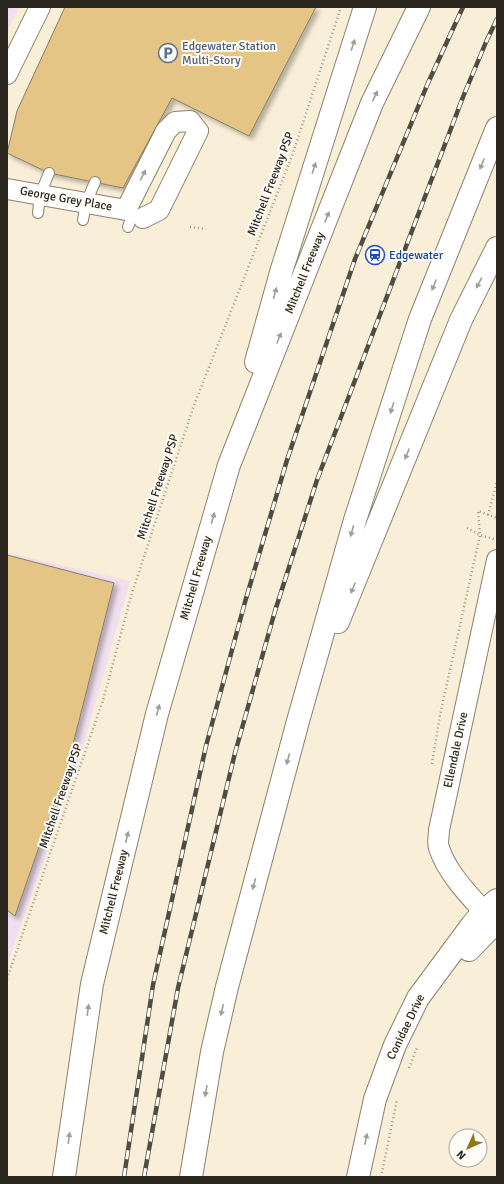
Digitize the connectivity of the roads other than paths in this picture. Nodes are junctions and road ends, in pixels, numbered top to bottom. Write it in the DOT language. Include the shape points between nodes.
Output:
graph roads {
  1 [pos="40,7"];
  2 [pos="365,7"];
  3 [pos="419,7"];
  4 [pos="7,74"];
  5 [pos="497,128"];
  6 [pos="49,172"];
  7 [pos="95,182"];
  8 [pos="7,189"];
  9 [pos="39,204"];
  10 [pos="85,211"];
  11 [pos="132,217"];
  12 [pos="497,248"];
  13 [pos="229,465"];
  14 [pos="496,565"];
  15 [pos="298,721"];
  16 [pos="493,914"];
  17 [pos="64,1177"];
  18 [pos="191,1177"];
  19 [pos="358,1177"];
  20 [pos="373,1177"];
  1 -- 4 [label="street"];
  13 -- 2 [label="main road, one-way" via="282,268"];
  13 -- 3 [label="main road, Mitchell Freeway, one-way" via="372,103"];
  5 -- 15 [label="main road, one-way" via="420,320 355,520"];
  6 -- 9 [label="lane"];
  7 -- 10 [label="lane"];
  8 -- 9 [label="street, George Grey Place"];
  9 -- 10 [label="street, George Grey Place"];
  10 -- 11 [label="street, George Grey Place"];
  12 -- 15 [label="main road, one-way" via="461,320"];
  17 -- 13 [label="main road, Mitchell Freeway, one-way" via="92,984 157,714"];
  14 -- 16 [label="street, Ellendale Drive" via="439,830 438,847 446,865 460,883"];
  15 -- 18 [label="main road, one-way" via="212,1052"];
  19 -- 16 [label="main road, Conidae Drive, one-way" via="375,1099 395,1045 418,998"];
  16 -- 20 [label="main road, Conidae Drive" via="433,1000 414,1033 393,1084"];
}
